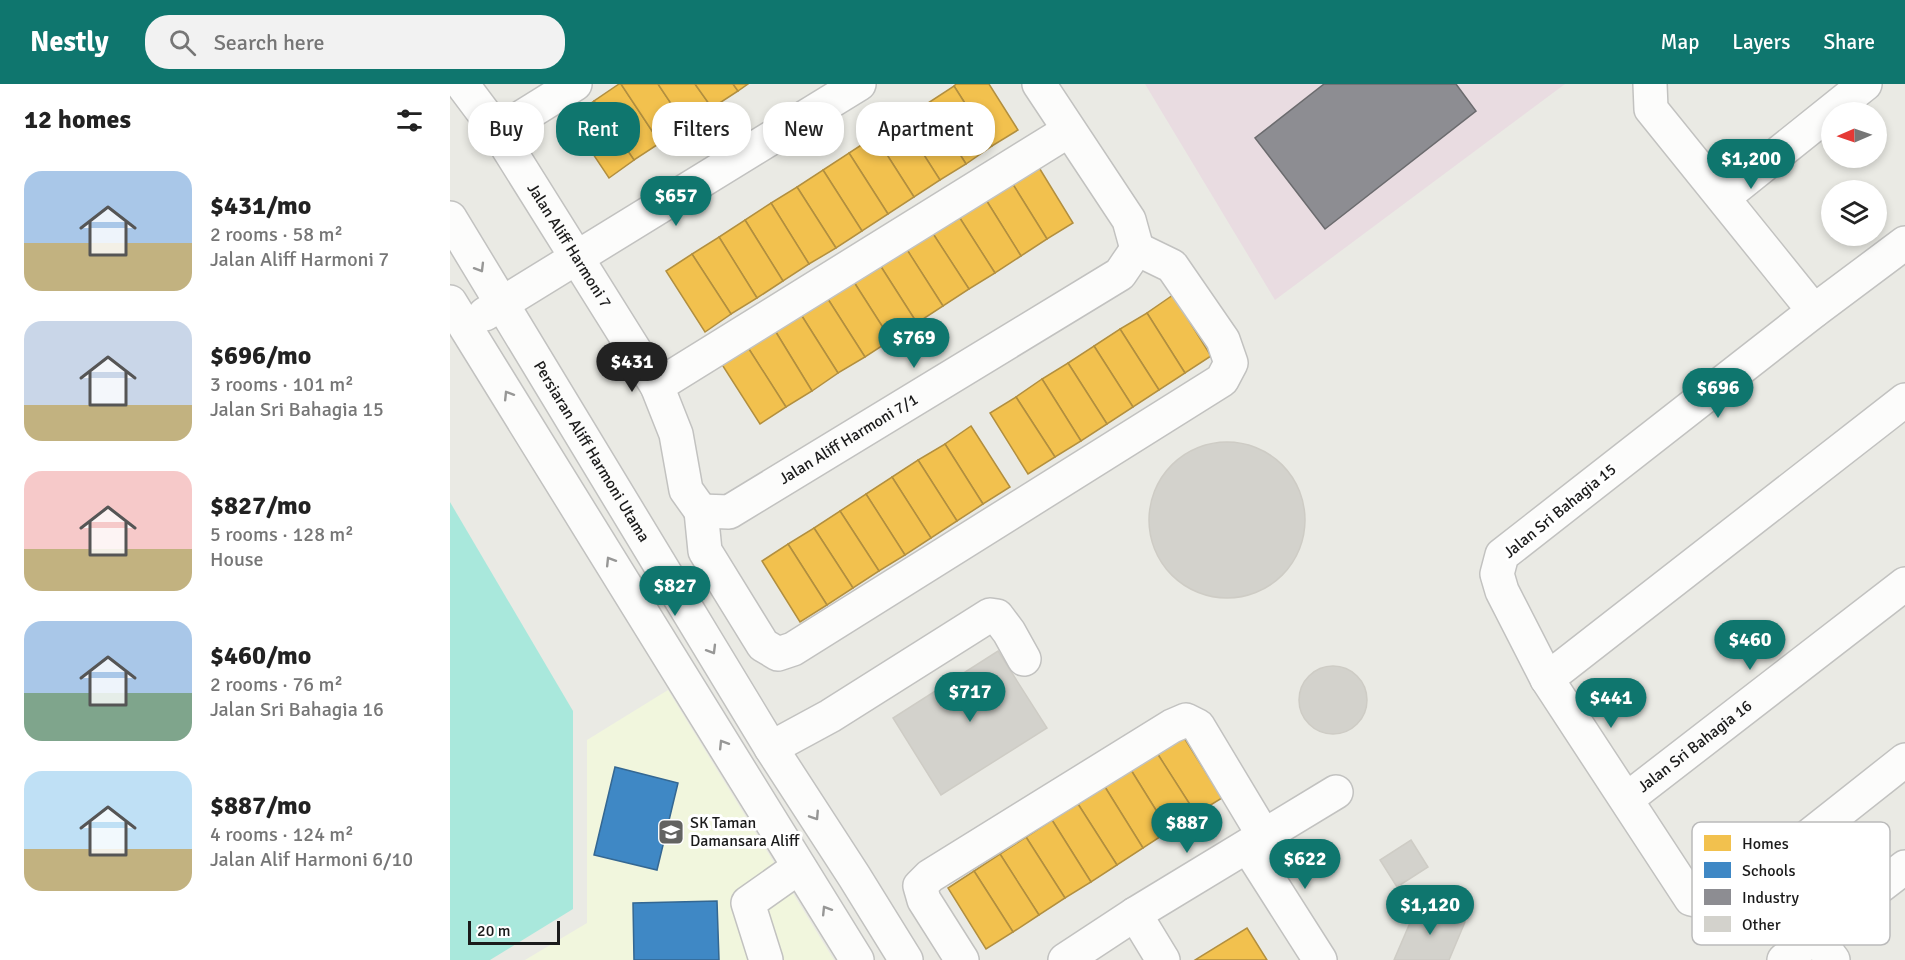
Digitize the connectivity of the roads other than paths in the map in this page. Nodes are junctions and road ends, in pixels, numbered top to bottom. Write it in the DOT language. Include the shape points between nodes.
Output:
graph roads {
  1 [pos="462,84"];
  2 [pos="575,84"];
  3 [pos="859,84"];
  4 [pos="1039,84"];
  5 [pos="1650,84"];
  6 [pos="1865,84"];
  7 [pos="476,102"];
  8 [pos="544,103"];
  9 [pos="1068,131"];
  10 [pos="513,156"];
  11 [pos="1724,197"];
  12 [pos="450,218"];
  13 [pos="1904,245"];
  14 [pos="1137,249"];
  15 [pos="577,258"];
  16 [pos="502,304"];
  17 [pos="1814,311"];
  18 [pos="458,314"];
  19 [pos="657,386"];
  20 [pos="1905,400"];
  21 [pos="701,511"];
  22 [pos="1905,584"];
  23 [pos="1024,659"];
  24 [pos="1547,679"];
  25 [pos="771,748"];
  26 [pos="1905,760"];
  27 [pos="1336,792"];
  28 [pos="1627,799"];
  29 [pos="1827,822"];
  30 [pos="1256,841"];
  31 [pos="799,867"];
  32 [pos="1905,867"];
  33 [pos="1890,882"];
  34 [pos="1692,899"];
  35 [pos="1135,914"];
  36 [pos="1824,948"];
  37 [pos="766,960"];
  38 [pos="857,960"];
  39 [pos="906,960"];
  40 [pos="962,960"];
  41 [pos="1065,960"];
  42 [pos="1164,960"];
  43 [pos="1320,960"];
  44 [pos="1784,960"];
  1 -- 7 [label="street, Jalan Aliff Harmoni 7"];
  2 -- 8 [label="street"];
  3 -- 15 [label="street"];
  4 -- 9 [label="street"];
  5 -- 11 [label="street" via="1651,109"];
  6 -- 11 [label="street"];
  9 -- 14 [label="street" via="1129,220"];
  9 -- 19 [label="street"];
  10 -- 15 [label="street, Jalan Aliff Harmoni 7"];
  11 -- 17 [label="street"];
  12 -- 16 [label="street, Persiaran Aliff Harmoni Utama, one-way"];
  13 -- 17 [label="street, Jalan Sri Bahagia 15"];
  14 -- 21 [label="street, Jalan Aliff Harmoni 7/1" via="1120,274 729,512"];
  14 -- 21 [label="street" via="1172,266 1223,340 1231,363 1222,380 793,649 778,654 763,645 705,551"];
  15 -- 16 [label="street"];
  15 -- 19 [label="street, Jalan Aliff Harmoni 7"];
  16 -- 18 [label="street"];
  16 -- 25 [label="street, Persiaran Aliff Harmoni Utama, one-way"];
  17 -- 24 [label="street, Jalan Sri Bahagia 15" via="1502,555 1497,574 1502,591"];
  31 -- 18 [label="street, one-way"];
  19 -- 21 [label="street, Jalan Aliff Harmoni 7" via="676,434 686,490"];
  20 -- 24 [label="street"];
  22 -- 28 [label="street, Jalan Sri Bahagia 16"];
  23 -- 25 [label="street" via="997,616 990,615 830,716"];
  24 -- 28 [label="street, Jalan Sri Bahagia 15"];
  25 -- 39 [label="street, Persiaran Aliff Harmoni Utama, one-way"];
  26 -- 29 [label="street, Jalan Sri Bahagia 15"];
  27 -- 30 [label="street"];
  28 -- 34 [label="street, Jalan Sri Bahagia 15"];
  30 -- 35 [label="street"];
  30 -- 40 [label="street" via="1198,726 1186,720 930,876 920,886 924,900"];
  30 -- 43 [label="street"];
  31 -- 37 [label="street" via="748,903"];
  38 -- 31 [label="street, one-way"];
  32 -- 33 [label="street"];
  35 -- 41 [label="street"];
  35 -- 42 [label="street"];
  36 -- 44 [label="street"];
}
